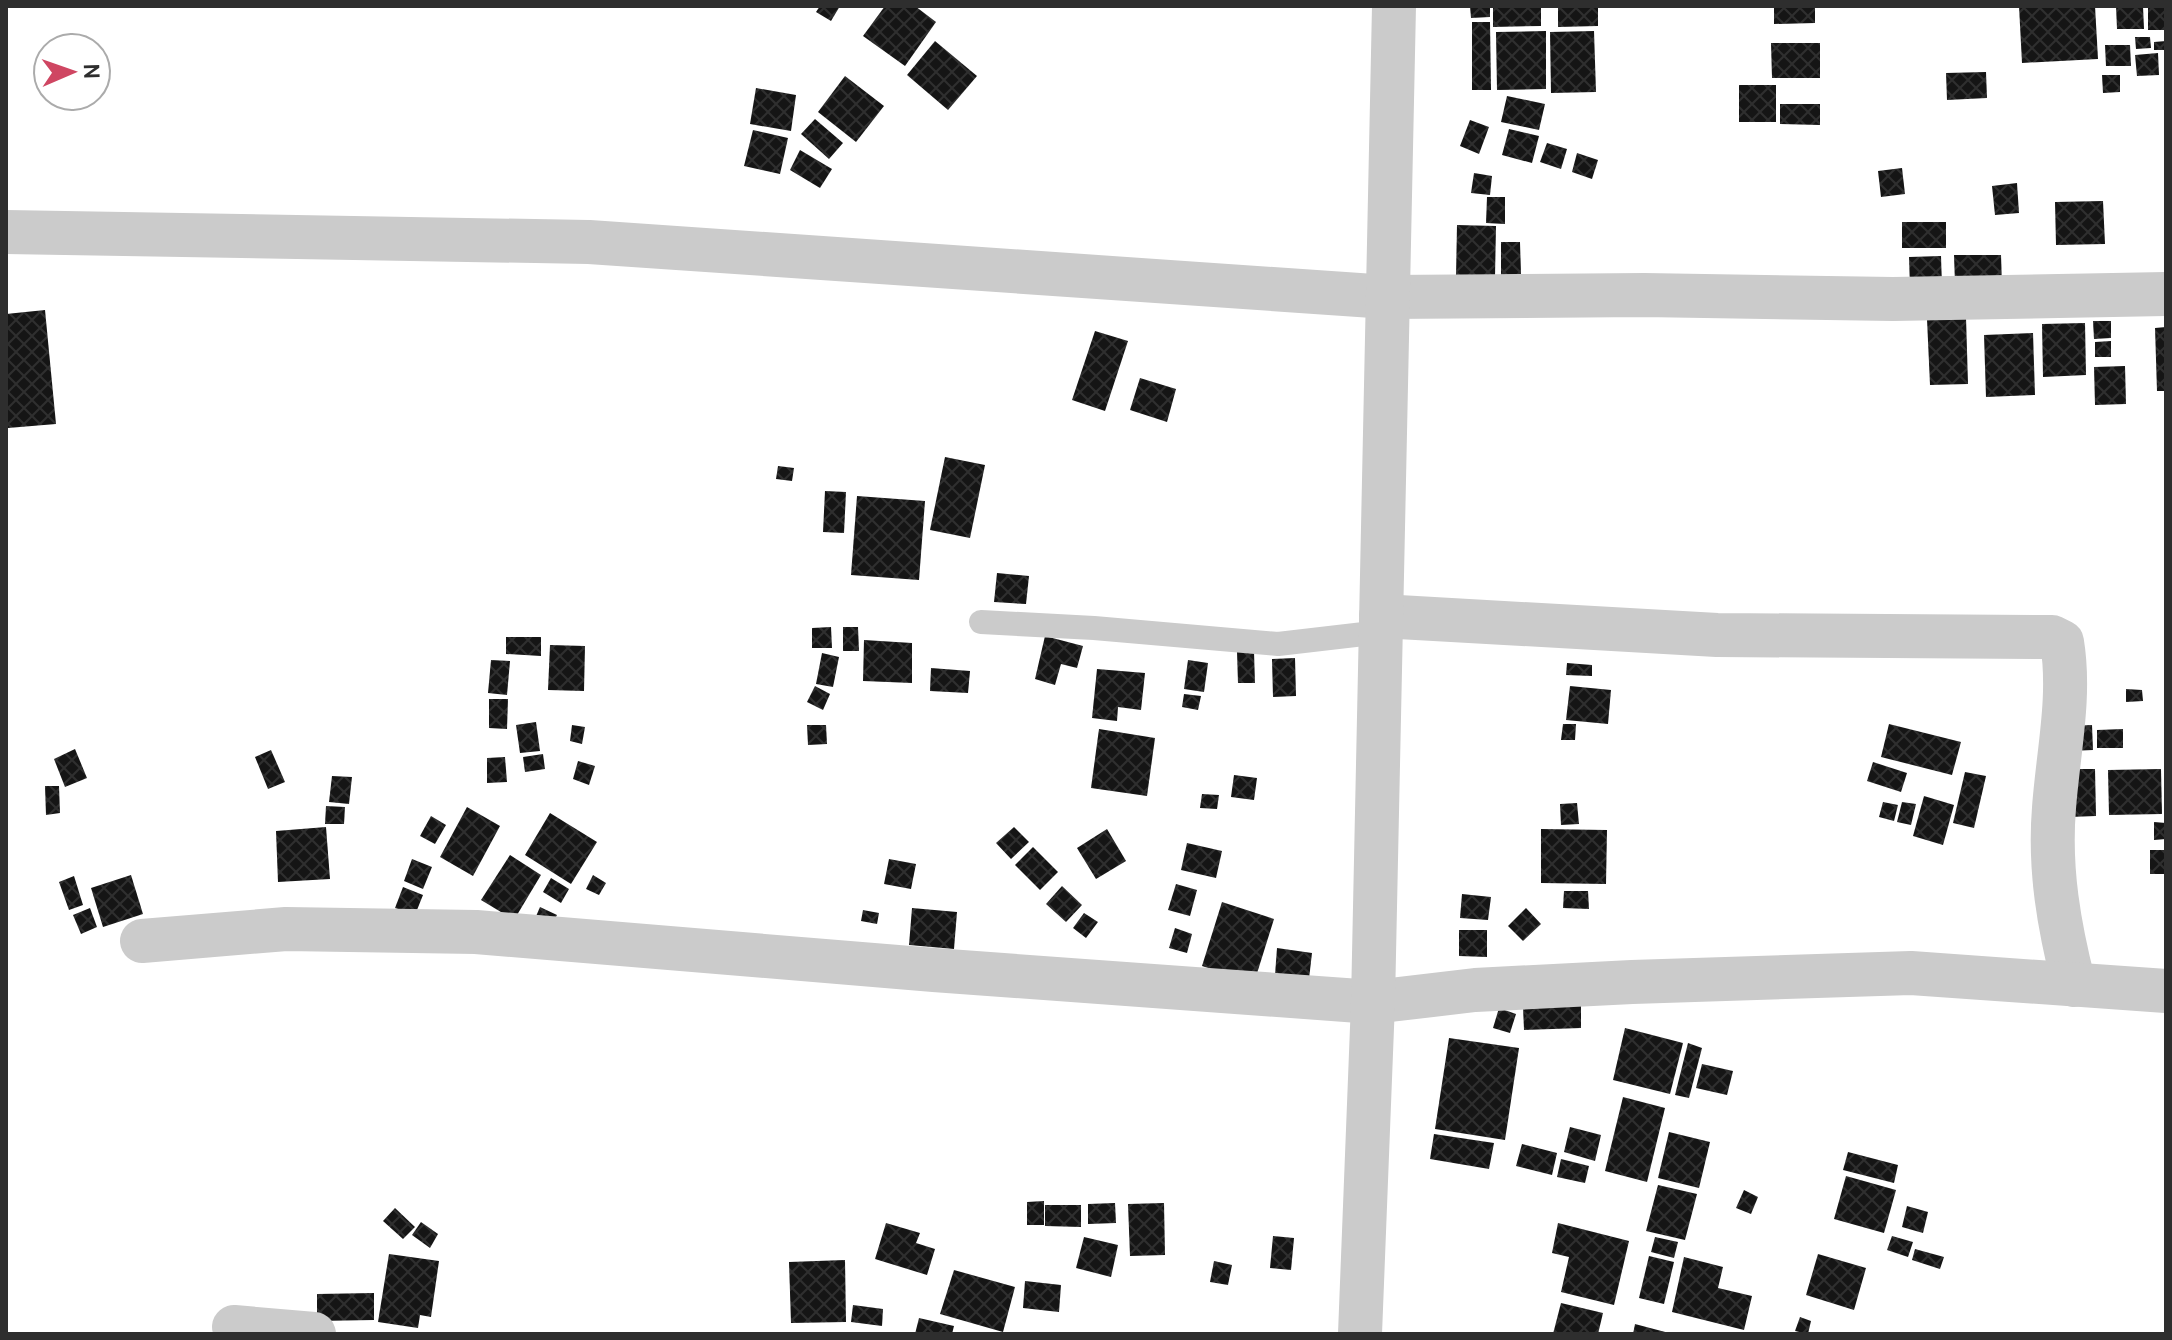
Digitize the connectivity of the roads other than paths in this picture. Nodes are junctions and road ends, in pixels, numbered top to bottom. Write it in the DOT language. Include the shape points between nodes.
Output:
graph roads {
  1 [pos="1394,6"];
  2 [pos="6,232"];
  3 [pos="2166,294"];
  4 [pos="1388,297"];
  5 [pos="981,622"];
  6 [pos="1381,624"];
  7 [pos="142,941"];
  8 [pos="2074,985"];
  9 [pos="2166,991"];
  10 [pos="1373,1002"];
  11 [pos="234,1327"];
  12 [pos="314,1334"];
  13 [pos="1360,1334"];
  1 -- 4 [label="street"];
  2 -- 4 [label="street" via="589,242"];
  3 -- 4 [label="street"];
  4 -- 6 [label="street"];
  5 -- 6 [label="lane" via="1278,644"];
  6 -- 8 [label="street" via="1717,635 2052,637 2062,642 2064,708 2054,810 2054,894"];
  6 -- 10 [label="street"];
  7 -- 10 [label="street" via="286,929 476,932"];
  8 -- 9 [label="street"];
  8 -- 10 [label="street" via="1911,973 1600,983"];
  10 -- 13 [label="street"];
  11 -- 12 [label="street"];
}
